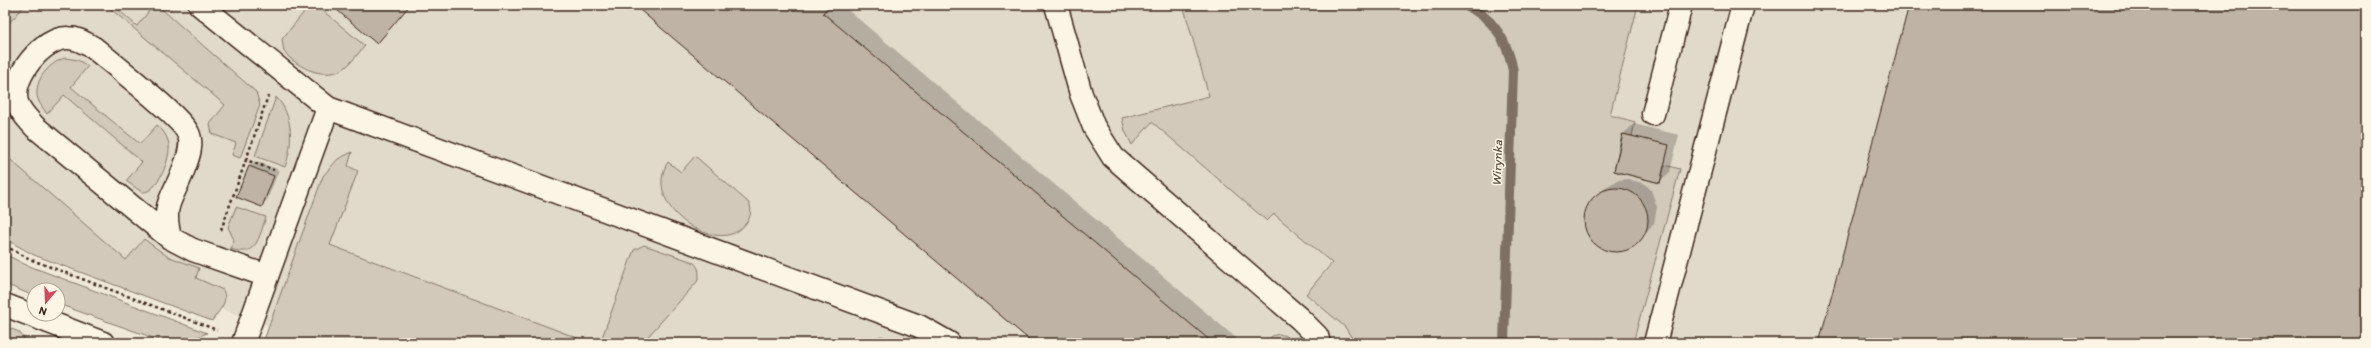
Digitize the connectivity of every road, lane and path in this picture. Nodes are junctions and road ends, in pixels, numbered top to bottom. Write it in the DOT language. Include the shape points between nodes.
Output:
graph roads {
  1 [pos="166,5"];
  2 [pos="200,5"];
  3 [pos="1056,5"];
  4 [pos="1682,5"];
  5 [pos="1743,5"];
  6 [pos="172,10"];
  7 [pos="263,90"];
  8 [pos="328,108"];
  9 [pos="1652,114"];
  10 [pos="246,160"];
  11 [pos="275,170"];
  12 [pos="221,234"];
  13 [pos="170,238"];
  14 [pos="5,246"];
  15 [pos="267,276"];
  16 [pos="5,305"];
  17 [pos="218,326"];
  18 [pos="216,330"];
  19 [pos="243,342"];
  20 [pos="103,343"];
  21 [pos="949,343"];
  22 [pos="1319,343"];
  23 [pos="1654,343"];
  1 -- 6 [label="path"];
  2 -- 8 [label="street"];
  3 -- 22 [label="street" via="1081,94 1094,127 1113,157 1300,319 1317,336"];
  4 -- 9 [label="street"];
  5 -- 23 [label="street"];
  7 -- 10 [label="path" via="269,95"];
  8 -- 15 [label="street"];
  8 -- 21 [label="street" via="919,326"];
  10 -- 11 [label="path"];
  10 -- 12 [label="path"];
  13 -- 13 [label="street" via="25,116 17,102 16,85 21,73 41,50 66,38 81,40 128,77 188,133 188,158 167,206 166,218"];
  13 -- 15 [label="street" via="193,250"];
  14 -- 18 [label="path" via="32,260"];
  15 -- 19 [label="street"];
  16 -- 20 [label="street"];
  17 -- 18 [label="path"];
  18 -- 19 [label="path"];
}
